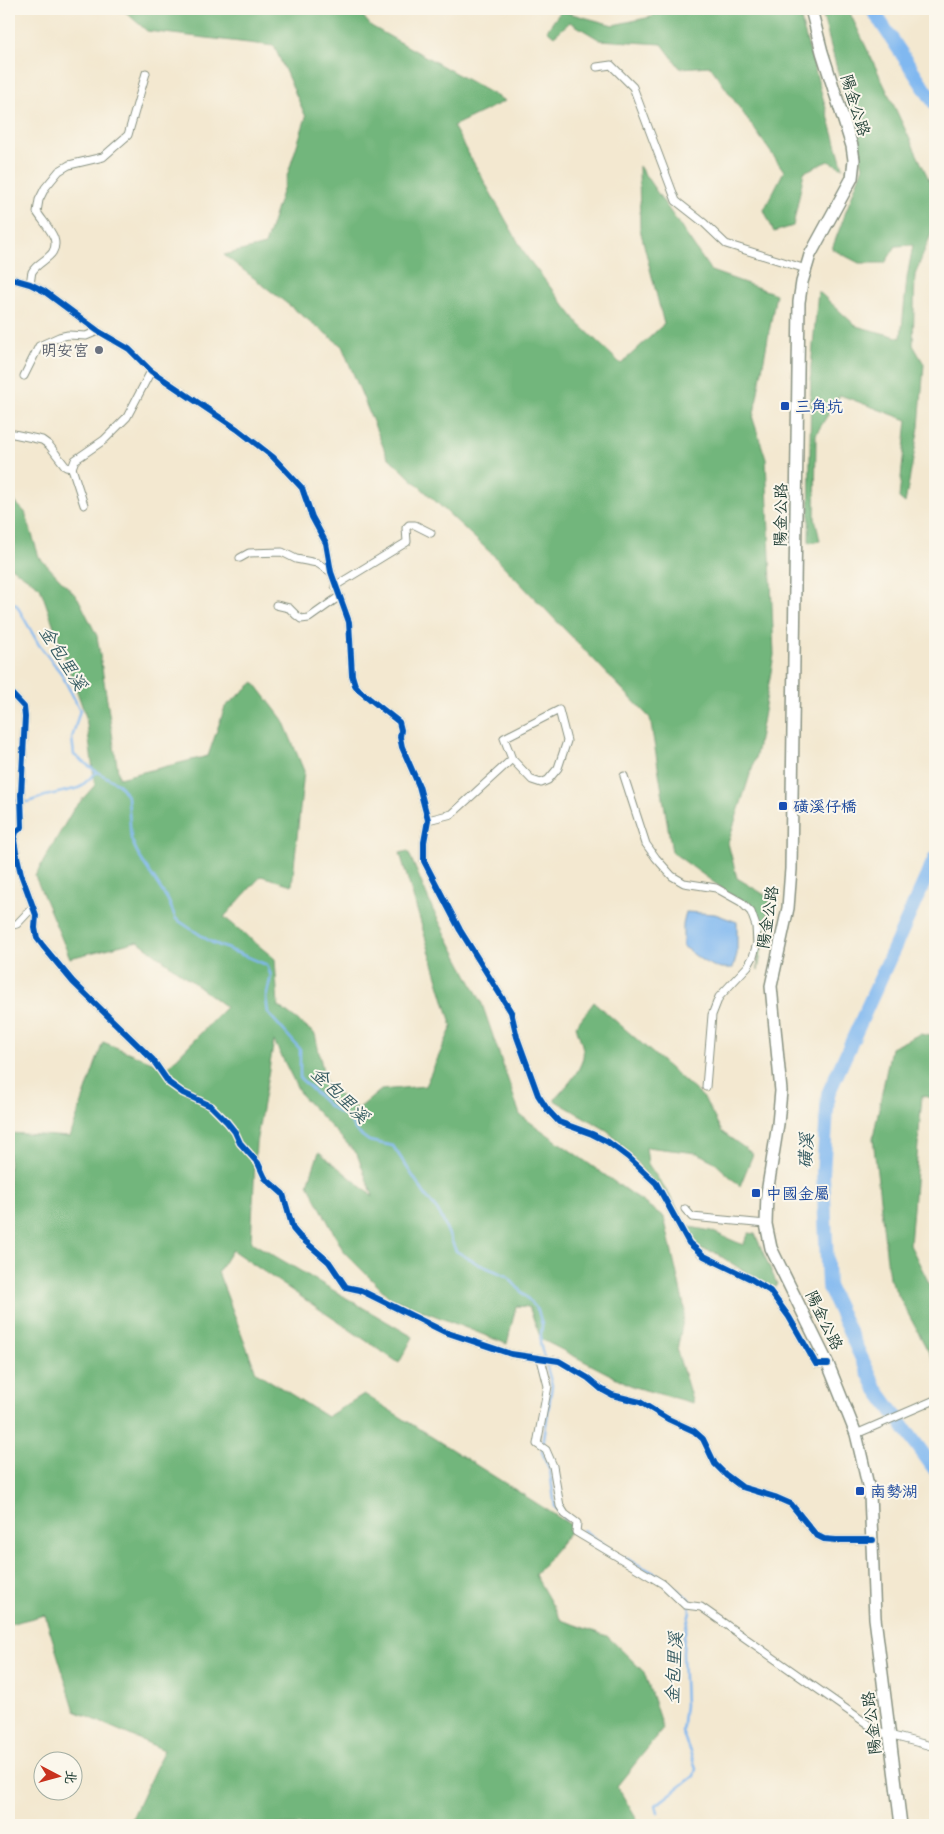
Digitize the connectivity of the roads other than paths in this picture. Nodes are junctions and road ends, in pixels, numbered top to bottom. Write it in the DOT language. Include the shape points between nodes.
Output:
graph roads {
  1 [pos="812,9"];
  2 [pos="597,66"];
  3 [pos="146,73"];
  4 [pos="806,269"];
  5 [pos="9,278"];
  6 [pos="30,284"];
  7 [pos="98,331"];
  8 [pos="152,371"];
  9 [pos="24,376"];
  10 [pos="9,433"];
  11 [pos="72,468"];
  12 [pos="84,506"];
  13 [pos="431,533"];
  14 [pos="240,558"];
  15 [pos="331,572"];
  16 [pos="335,586"];
  17 [pos="340,596"];
  18 [pos="276,605"];
  19 [pos="9,691"];
  20 [pos="512,759"];
  21 [pos="624,776"];
  22 [pos="428,820"];
  23 [pos="33,907"];
  24 [pos="9,926"];
  25 [pos="706,1087"];
  26 [pos="685,1209"];
  27 [pos="766,1224"];
  28 [pos="541,1358"];
  29 [pos="828,1364"];
  30 [pos="935,1400"];
  31 [pos="856,1434"];
  32 [pos="873,1540"];
  33 [pos="889,1735"];
  34 [pos="935,1746"];
  35 [pos="900,1825"];
  1 -- 4 [label="main road, 陽金公路" via="854,160 852,178 810,255"];
  2 -- 4 [label="street" via="611,66 633,87 676,201 726,244"];
  3 -- 6 [label="street" via="128,135 103,158 65,166 45,188 37,212 54,239 54,248 50,257 32,273"];
  4 -- 27 [label="main road, 陽金公路" via="800,302 791,869 788,908 771,986 781,1092 767,1193"];
  5 -- 6 [label="street"];
  6 -- 7 [label="street"];
  7 -- 8 [label="street" via="129,349"];
  7 -- 9 [label="street" via="86,336 60,337 39,346"];
  8 -- 11 [label="street" via="127,417 104,440 75,460"];
  8 -- 15 [label="street" via="266,451 302,488 326,543"];
  10 -- 11 [label="street" via="42,440 66,467"];
  11 -- 12 [label="street"];
  13 -- 16 [label="street" via="409,524 406,528 407,542"];
  14 -- 15 [label="street" via="249,553 282,552 317,563"];
  15 -- 16 [label="street"];
  16 -- 17 [label="street"];
  17 -- 18 [label="street" via="309,618 301,619 290,608"];
  17 -- 22 [label="street" via="349,622 355,685 399,722 402,747 420,786"];
  19 -- 23 [label="street" via="24,707 22,827 14,840 21,874"];
  20 -- 20 [label="street" via="504,738 559,710 568,741 558,768 548,780 532,780"];
  20 -- 22 [label="street" via="452,814"];
  21 -- 25 [label="street" via="646,844 656,858 672,876 684,883 716,888 741,902 751,912 756,926 757,943 753,957 718,997 712,1015"];
  22 -- 29 [label="street" via="424,861 460,930 511,1012 516,1037 538,1095 547,1109 567,1127 608,1142 650,1176 696,1250 770,1292 789,1317 816,1364"];
  23 -- 24 [label="street" via="17,924"];
  23 -- 28 [label="street" via="37,938 43,946 73,982 153,1060 169,1083 211,1106 227,1122 258,1163 265,1178 283,1194 293,1229 329,1262 346,1287 360,1290 445,1332 511,1354"];
  26 -- 27 [label="street" via="692,1217"];
  27 -- 29 [label="main road, 陽金公路" via="771,1248"];
  28 -- 32 [label="street" via="559,1361 612,1395 640,1402 694,1431 703,1438 715,1464 726,1475 742,1487 791,1504 816,1535 836,1540"];
  28 -- 33 [label="street" via="548,1386 538,1444 552,1466 560,1506 577,1523 576,1532 663,1584 685,1605 701,1607 876,1730"];
  29 -- 31 [label="main road, 陽金公路"];
  30 -- 31 [label="street"];
  31 -- 32 [label="main road, 陽金公路" via="870,1494"];
  32 -- 33 [label="main road, 陽金公路" via="875,1618"];
  33 -- 34 [label="street"];
  33 -- 35 [label="main road, 陽金公路"];
}
